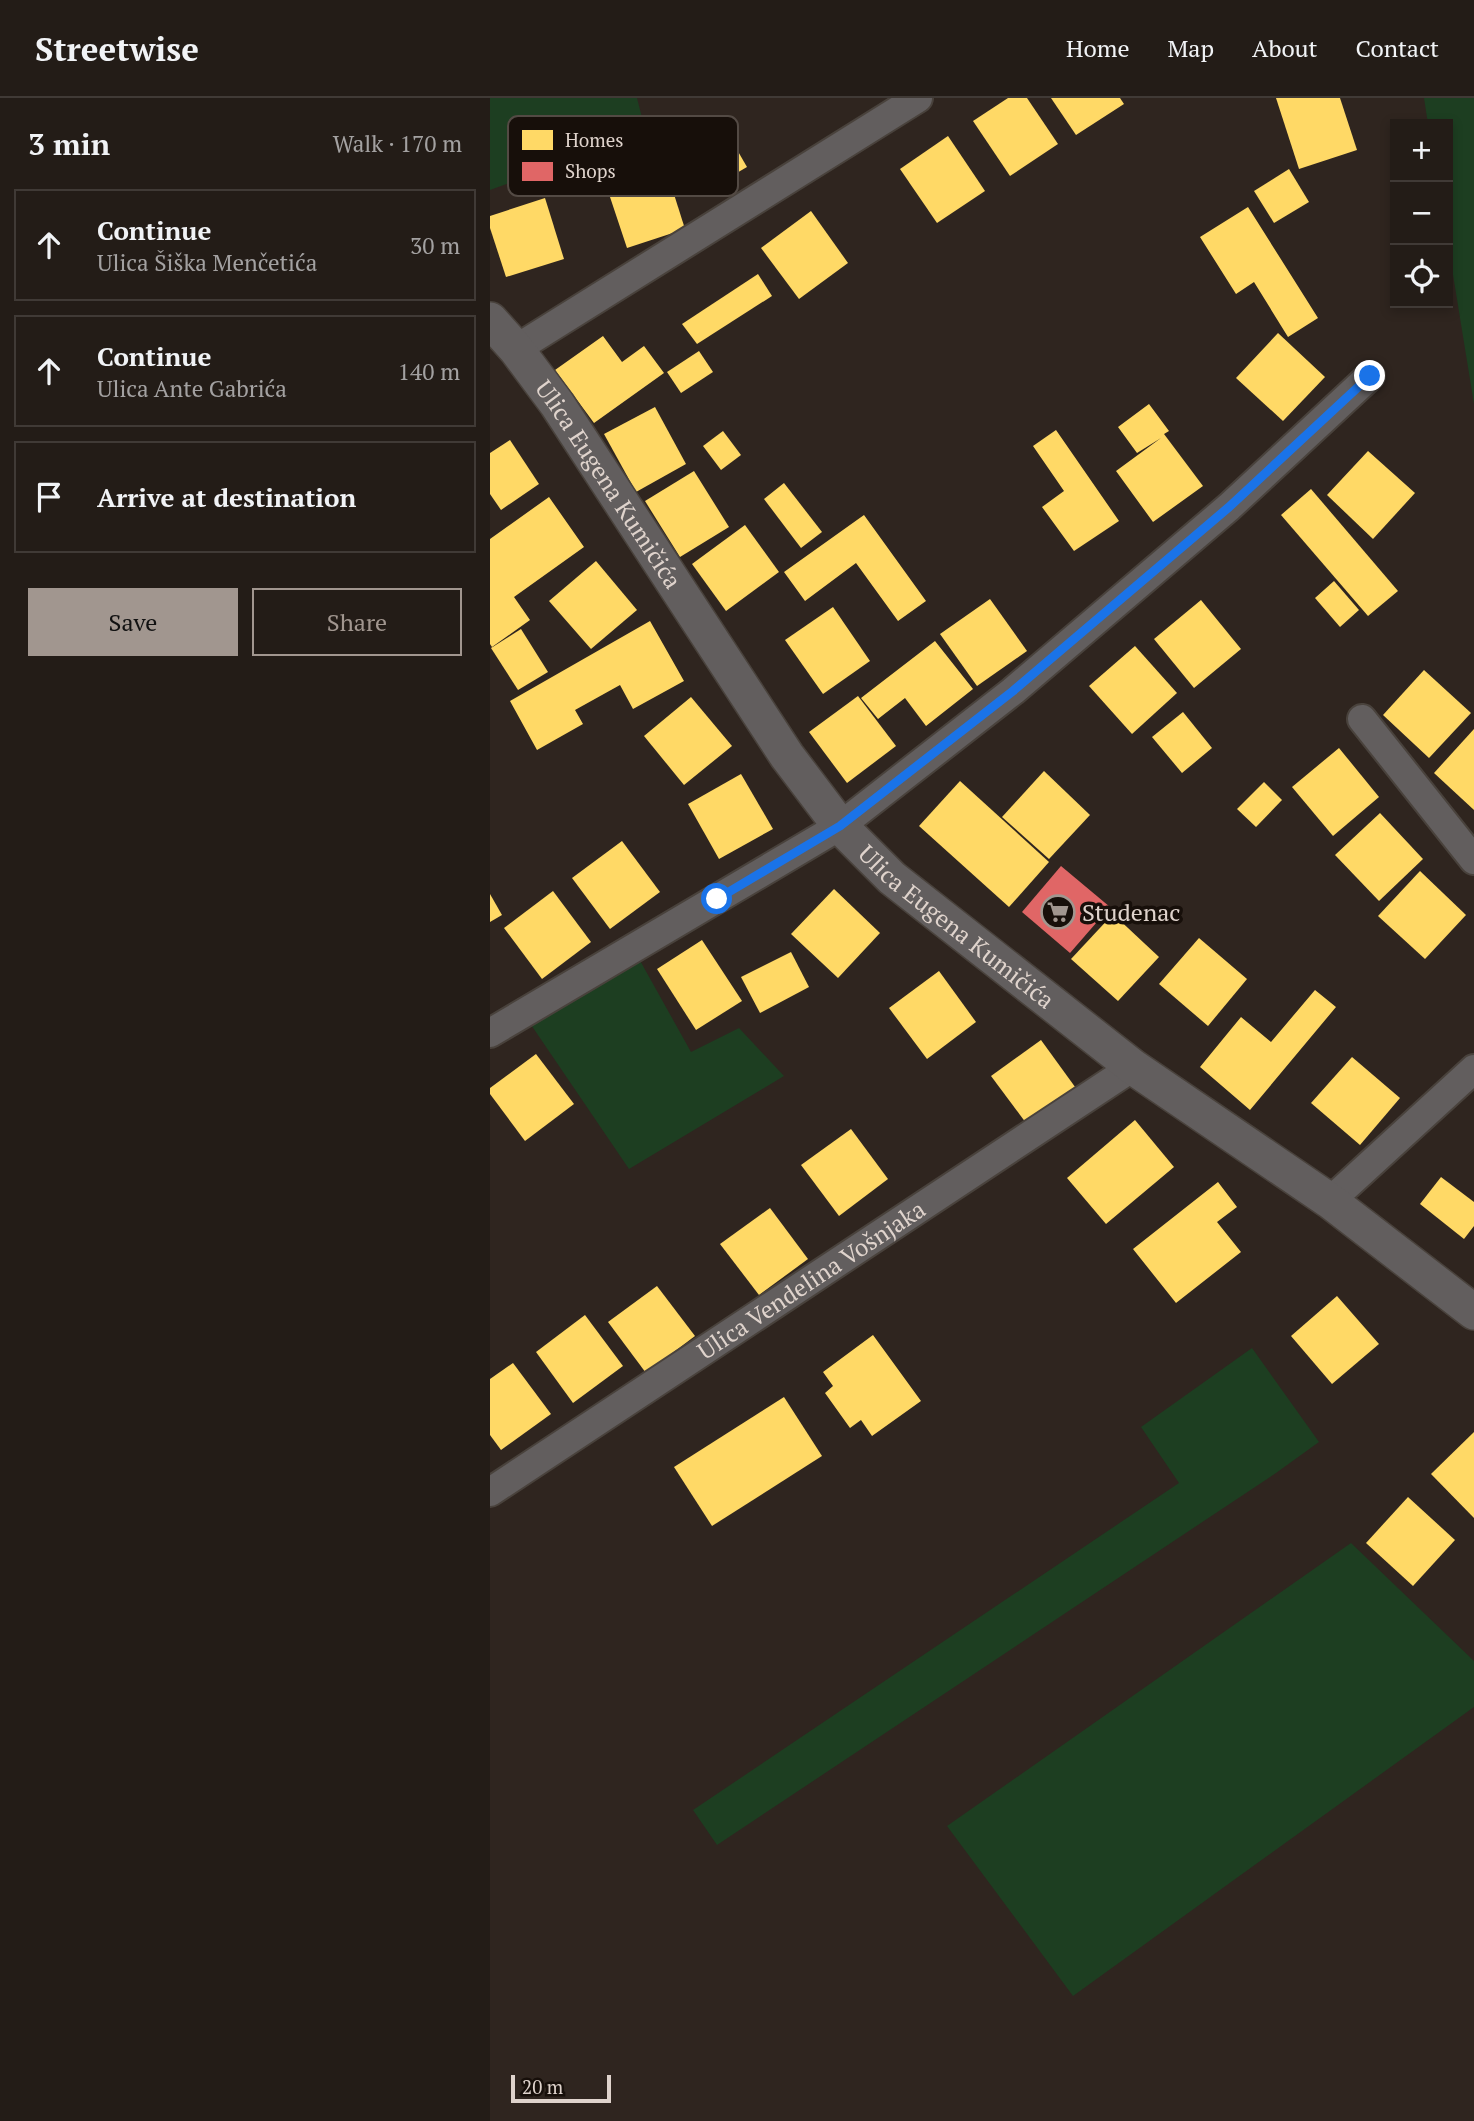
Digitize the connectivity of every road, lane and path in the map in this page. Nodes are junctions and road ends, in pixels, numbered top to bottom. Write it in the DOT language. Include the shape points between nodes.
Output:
graph roads {
  1 [pos="918,98"];
  2 [pos="490,320"];
  3 [pos="516,349"];
  4 [pos="1370,376"];
  5 [pos="1362,719"];
  6 [pos="840,826"];
  7 [pos="1474,860"];
  8 [pos="490,1033"];
  9 [pos="1133,1067"];
  10 [pos="1474,1069"];
  11 [pos="1330,1201"];
  12 [pos="1474,1312"];
  13 [pos="490,1492"];
  1 -- 3 [label="street"];
  2 -- 3 [label="street, Ulica Eugena Kumičića"];
  3 -- 6 [label="street, Ulica Eugena Kumičića" via="557,404 787,756"];
  4 -- 6 [label="street" via="1229,507 1013,691"];
  5 -- 7 [label="street"];
  6 -- 8 [label="street"];
  6 -- 9 [label="street, Ulica Eugena Kumičića" via="892,878"];
  9 -- 11 [label="street, Ulica Eugena Kumičića"];
  9 -- 13 [label="street, Ulica Vendelina Vošnjaka"];
  10 -- 11 [label="street"];
  11 -- 12 [label="street, Ulica Eugena Kumičića"];
}
